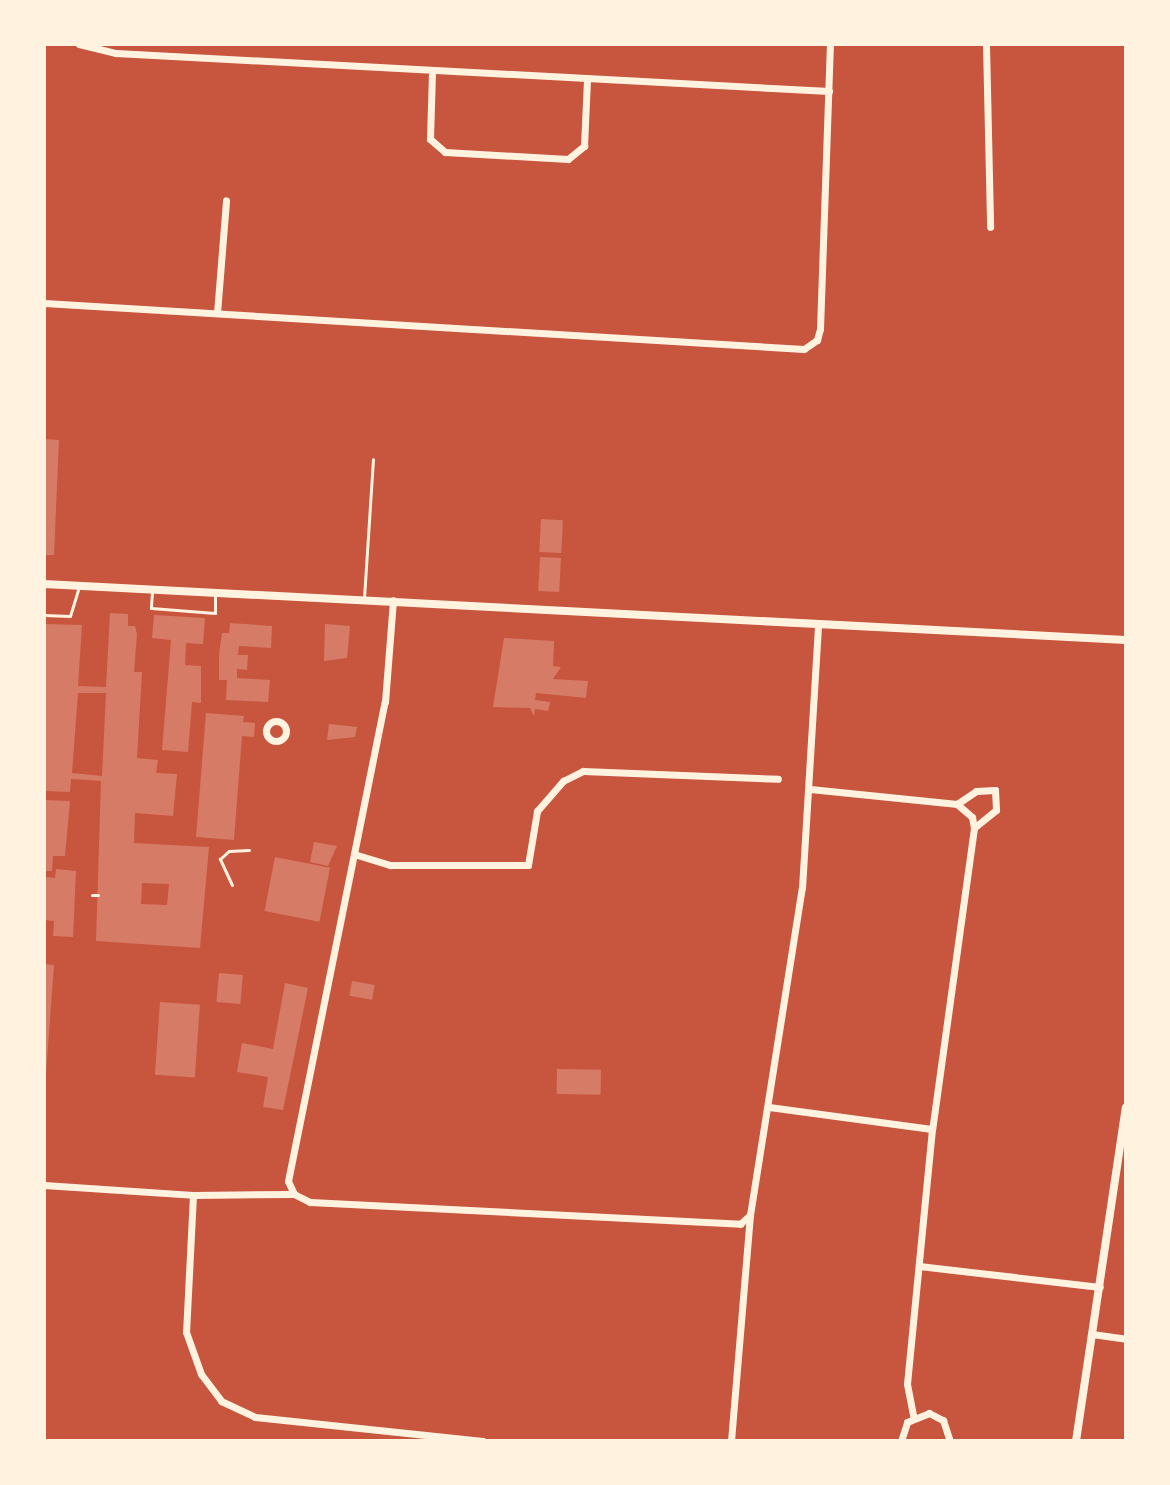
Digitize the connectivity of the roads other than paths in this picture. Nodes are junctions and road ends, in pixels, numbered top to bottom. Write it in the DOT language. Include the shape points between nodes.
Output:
graph roads {
  1 [pos="79,44"];
  2 [pos="830,44"];
  3 [pos="986,44"];
  4 [pos="432,72"];
  5 [pos="587,80"];
  6 [pos="829,91"];
  7 [pos="226,200"];
  8 [pos="990,227"];
  9 [pos="44,303"];
  10 [pos="217,313"];
  11 [pos="373,459"];
  12 [pos="44,584"];
  13 [pos="78,585"];
  14 [pos="153,589"];
  15 [pos="215,592"];
  16 [pos="364,598"];
  17 [pos="393,600"];
  18 [pos="44,615"];
  19 [pos="818,623"];
  20 [pos="1126,640"];
  21 [pos="778,779"];
  22 [pos="810,789"];
  23 [pos="957,804"];
  24 [pos="974,828"];
  25 [pos="249,850"];
  26 [pos="354,854"];
  27 [pos="232,885"];
  28 [pos="769,1107"];
  29 [pos="1126,1108"];
  30 [pos="932,1129"];
  31 [pos="44,1185"];
  32 [pos="294,1194"];
  33 [pos="193,1195"];
  34 [pos="750,1215"];
  35 [pos="919,1266"];
  36 [pos="1100,1287"];
  37 [pos="1092,1334"];
  38 [pos="1126,1339"];
  39 [pos="913,1416"];
  40 [pos="483,1441"];
  41 [pos="731,1441"];
  42 [pos="901,1441"];
  43 [pos="950,1441"];
  44 [pos="1076,1441"];
  1 -- 4 [label="street" via="116,53"];
  2 -- 6 [label="street"];
  3 -- 8 [label="street"];
  4 -- 5 [label="street"];
  4 -- 5 [label="street" via="430,139 445,152 568,159 584,146"];
  5 -- 6 [label="street"];
  6 -- 10 [label="street" via="820,329 811,346 786,349"];
  7 -- 10 [label="street"];
  9 -- 10 [label="street"];
  11 -- 16 [label="lane"];
  12 -- 13 [label="street"];
  13 -- 14 [label="street"];
  13 -- 18 [label="lane" via="70,616"];
  14 -- 15 [label="street"];
  14 -- 15 [label="lane" via="151,608 215,613"];
  15 -- 16 [label="street"];
  16 -- 17 [label="street"];
  17 -- 19 [label="street"];
  17 -- 26 [label="street" via="385,702"];
  19 -- 20 [label="street"];
  19 -- 22 [label="street"];
  21 -- 26 [label="street" via="583,771 563,781 541,803 528,865 390,865"];
  22 -- 23 [label="street"];
  22 -- 28 [label="street" via="802,888"];
  23 -- 24 [label="street" via="972,817"];
  23 -- 24 [label="street" via="976,791 995,790 996,810"];
  24 -- 30 [label="street"];
  25 -- 27 [label="lane" via="229,851 220,859"];
  26 -- 32 [label="street" via="288,1181"];
  28 -- 30 [label="street"];
  28 -- 34 [label="street"];
  29 -- 36 [label="street"];
  30 -- 35 [label="street"];
  31 -- 33 [label="street"];
  32 -- 33 [label="street"];
  32 -- 34 [label="street" via="310,1202 740,1224"];
  33 -- 40 [label="street" via="186,1332 201,1374 221,1401 255,1417"];
  34 -- 41 [label="street"];
  35 -- 36 [label="street"];
  35 -- 39 [label="street" via="907,1384"];
  36 -- 37 [label="street"];
  37 -- 38 [label="street"];
  37 -- 44 [label="street"];
  39 -- 42 [label="street" via="902,1429"];
  39 -- 43 [label="street" via="936,1416 948,1427"];
}
